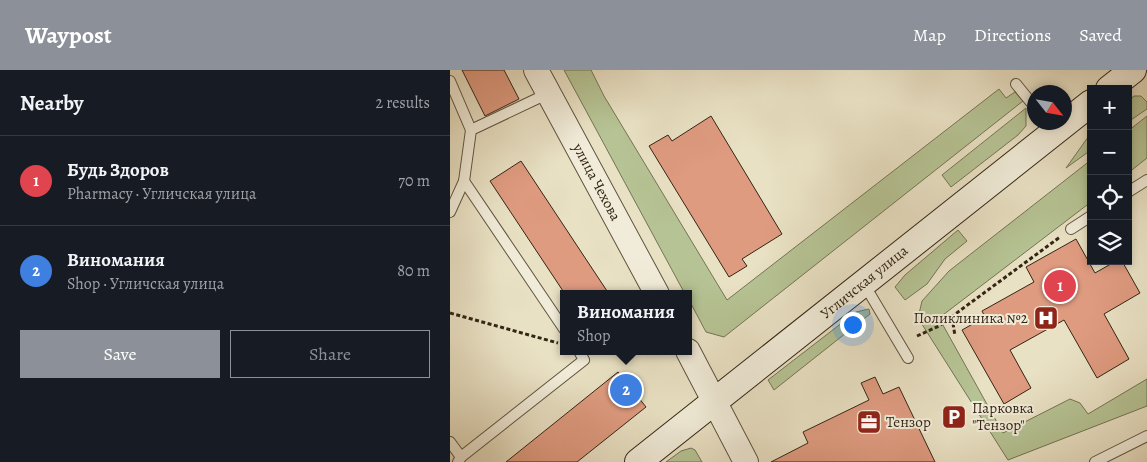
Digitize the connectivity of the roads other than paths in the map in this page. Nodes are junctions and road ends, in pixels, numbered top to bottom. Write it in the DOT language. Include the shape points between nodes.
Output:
graph roads {
  1 [pos="536,70"];
  2 [pos="1133,70"];
  3 [pos="450,80"];
  4 [pos="1016,84"];
  5 [pos="1114,85"];
  6 [pos="548,93"];
  7 [pos="1027,97"];
  8 [pos="1087,105"];
  9 [pos="1072,114"];
  10 [pos="471,130"];
  11 [pos="1047,130"];
  12 [pos="1147,180"];
  13 [pos="464,181"];
  14 [pos="1132,189"];
  15 [pos="450,212"];
  16 [pos="1087,219"];
  17 [pos="1071,229"];
  18 [pos="863,282"];
  19 [pos="655,290"];
  20 [pos="560,322"];
  21 [pos="581,355"];
  22 [pos="690,355"];
  23 [pos="908,358"];
  24 [pos="714,400"];
  25 [pos="1147,436"];
  26 [pos="450,442"];
  27 [pos="460,459"];
  28 [pos="638,462"];
  29 [pos="746,462"];
  30 [pos="1095,462"];
  1 -- 6 [label="street, улица Чехова"];
  2 -- 5 [label="main road"];
  3 -- 10 [label="lane"];
  4 -- 7 [label="lane"];
  6 -- 10 [label="lane"];
  6 -- 19 [label="street, улица Чехова"];
  8 -- 9 [label="main road, Угличская улица"];
  10 -- 13 [label="lane"];
  11 -- 18 [label="main road, Угличская улица"];
  12 -- 14 [label="lane"];
  13 -- 15 [label="lane"];
  13 -- 20 [label="lane"];
  16 -- 17 [label="lane"];
  18 -- 23 [label="lane"];
  18 -- 24 [label="main road, Угличская улица"];
  21 -- 27 [label="lane" via="584,360"];
  22 -- 24 [label="street"];
  24 -- 28 [label="main road, Угличская улица"];
  24 -- 29 [label="street"];
  25 -- 30 [label="lane"];
  26 -- 27 [label="lane"];
}
